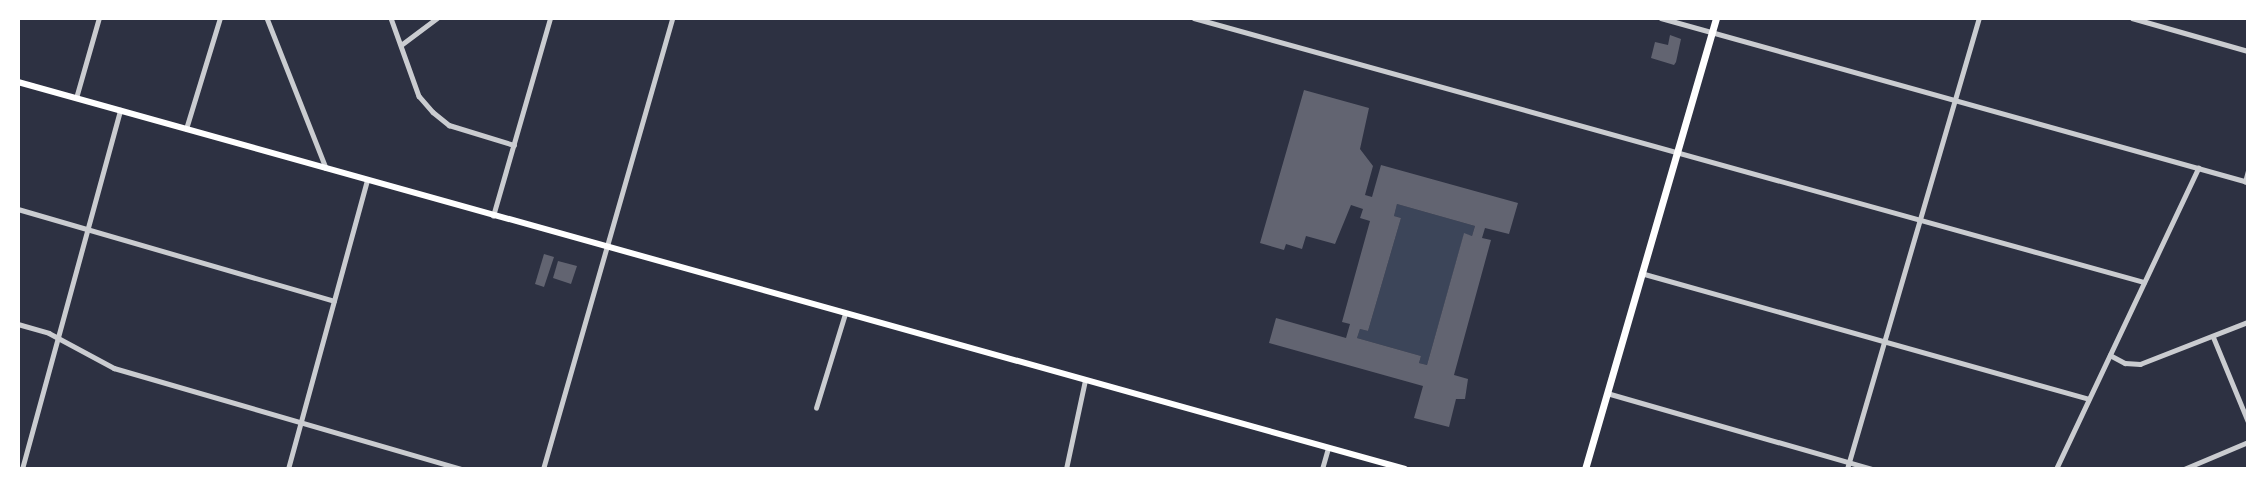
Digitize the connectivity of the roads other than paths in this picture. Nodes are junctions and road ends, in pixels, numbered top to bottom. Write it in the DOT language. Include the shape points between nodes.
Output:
graph roads {
  1 [pos="99,18"];
  2 [pos="220,18"];
  3 [pos="267,18"];
  4 [pos="391,18"];
  5 [pos="437,18"];
  6 [pos="550,18"];
  7 [pos="672,18"];
  8 [pos="1661,18"];
  9 [pos="1716,18"];
  10 [pos="1979,18"];
  11 [pos="2132,18"];
  12 [pos="1194,19"];
  13 [pos="1712,32"];
  14 [pos="401,45"];
  15 [pos="2248,51"];
  16 [pos="18,82"];
  17 [pos="76,98"];
  18 [pos="1955,100"];
  19 [pos="120,111"];
  20 [pos="186,129"];
  21 [pos="514,145"];
  22 [pos="1676,153"];
  23 [pos="326,168"];
  24 [pos="2198,168"];
  25 [pos="2248,171"];
  26 [pos="367,180"];
  27 [pos="2247,182"];
  28 [pos="18,209"];
  29 [pos="493,216"];
  30 [pos="1920,220"];
  31 [pos="87,229"];
  32 [pos="604,248"];
  33 [pos="1641,273"];
  34 [pos="2144,282"];
  35 [pos="334,301"];
  36 [pos="845,314"];
  37 [pos="2248,322"];
  38 [pos="18,324"];
  39 [pos="2213,336"];
  40 [pos="57,338"];
  41 [pos="1884,341"];
  42 [pos="2110,355"];
  43 [pos="1085,380"];
  44 [pos="1607,393"];
  45 [pos="2088,399"];
  46 [pos="816,408"];
  47 [pos="2248,421"];
  48 [pos="300,423"];
  49 [pos="2248,442"];
  50 [pos="1328,448"];
  51 [pos="1849,462"];
  52 [pos="19,469"];
  53 [pos="288,469"];
  54 [pos="461,469"];
  55 [pos="543,469"];
  56 [pos="1066,469"];
  57 [pos="1322,469"];
  58 [pos="1405,469"];
  59 [pos="1585,469"];
  60 [pos="1847,469"];
  61 [pos="1872,469"];
  62 [pos="2056,469"];
  63 [pos="2184,469"];
  1 -- 17 [label="street"];
  2 -- 20 [label="street"];
  3 -- 23 [label="street"];
  4 -- 14 [label="street"];
  5 -- 14 [label="street"];
  6 -- 21 [label="street"];
  7 -- 32 [label="street"];
  8 -- 13 [label="street"];
  9 -- 13 [label="main road"];
  10 -- 18 [label="street"];
  11 -- 15 [label="street"];
  12 -- 22 [label="street"];
  13 -- 18 [label="street"];
  13 -- 22 [label="main road"];
  14 -- 21 [label="street" via="419,96 433,112 449,125"];
  16 -- 17 [label="main road"];
  17 -- 19 [label="main road"];
  18 -- 24 [label="street"];
  18 -- 30 [label="street"];
  19 -- 20 [label="main road"];
  19 -- 31 [label="street"];
  20 -- 23 [label="main road"];
  21 -- 29 [label="street"];
  22 -- 30 [label="street"];
  22 -- 33 [label="main road"];
  23 -- 26 [label="main road"];
  24 -- 27 [label="street"];
  24 -- 34 [label="street"];
  25 -- 27 [label="street"];
  26 -- 29 [label="main road"];
  26 -- 35 [label="street"];
  28 -- 31 [label="street"];
  29 -- 32 [label="main road"];
  30 -- 34 [label="street"];
  30 -- 41 [label="street"];
  31 -- 35 [label="street"];
  31 -- 40 [label="street"];
  32 -- 36 [label="main road"];
  32 -- 55 [label="street"];
  33 -- 41 [label="street"];
  33 -- 44 [label="main road"];
  34 -- 42 [label="street"];
  35 -- 48 [label="street"];
  36 -- 43 [label="main road"];
  36 -- 46 [label="street"];
  37 -- 39 [label="street"];
  38 -- 40 [label="street"];
  39 -- 42 [label="street" via="2140,364 2125,363"];
  39 -- 47 [label="street"];
  40 -- 48 [label="street" via="114,369"];
  40 -- 52 [label="street"];
  41 -- 45 [label="street"];
  41 -- 51 [label="street"];
  42 -- 45 [label="street"];
  43 -- 50 [label="main road"];
  43 -- 56 [label="street"];
  44 -- 51 [label="street"];
  44 -- 59 [label="main road"];
  45 -- 62 [label="street"];
  48 -- 53 [label="street"];
  48 -- 54 [label="street"];
  49 -- 63 [label="street"];
  50 -- 57 [label="street"];
  50 -- 58 [label="main road"];
  51 -- 60 [label="street"];
  51 -- 61 [label="street"];
}
